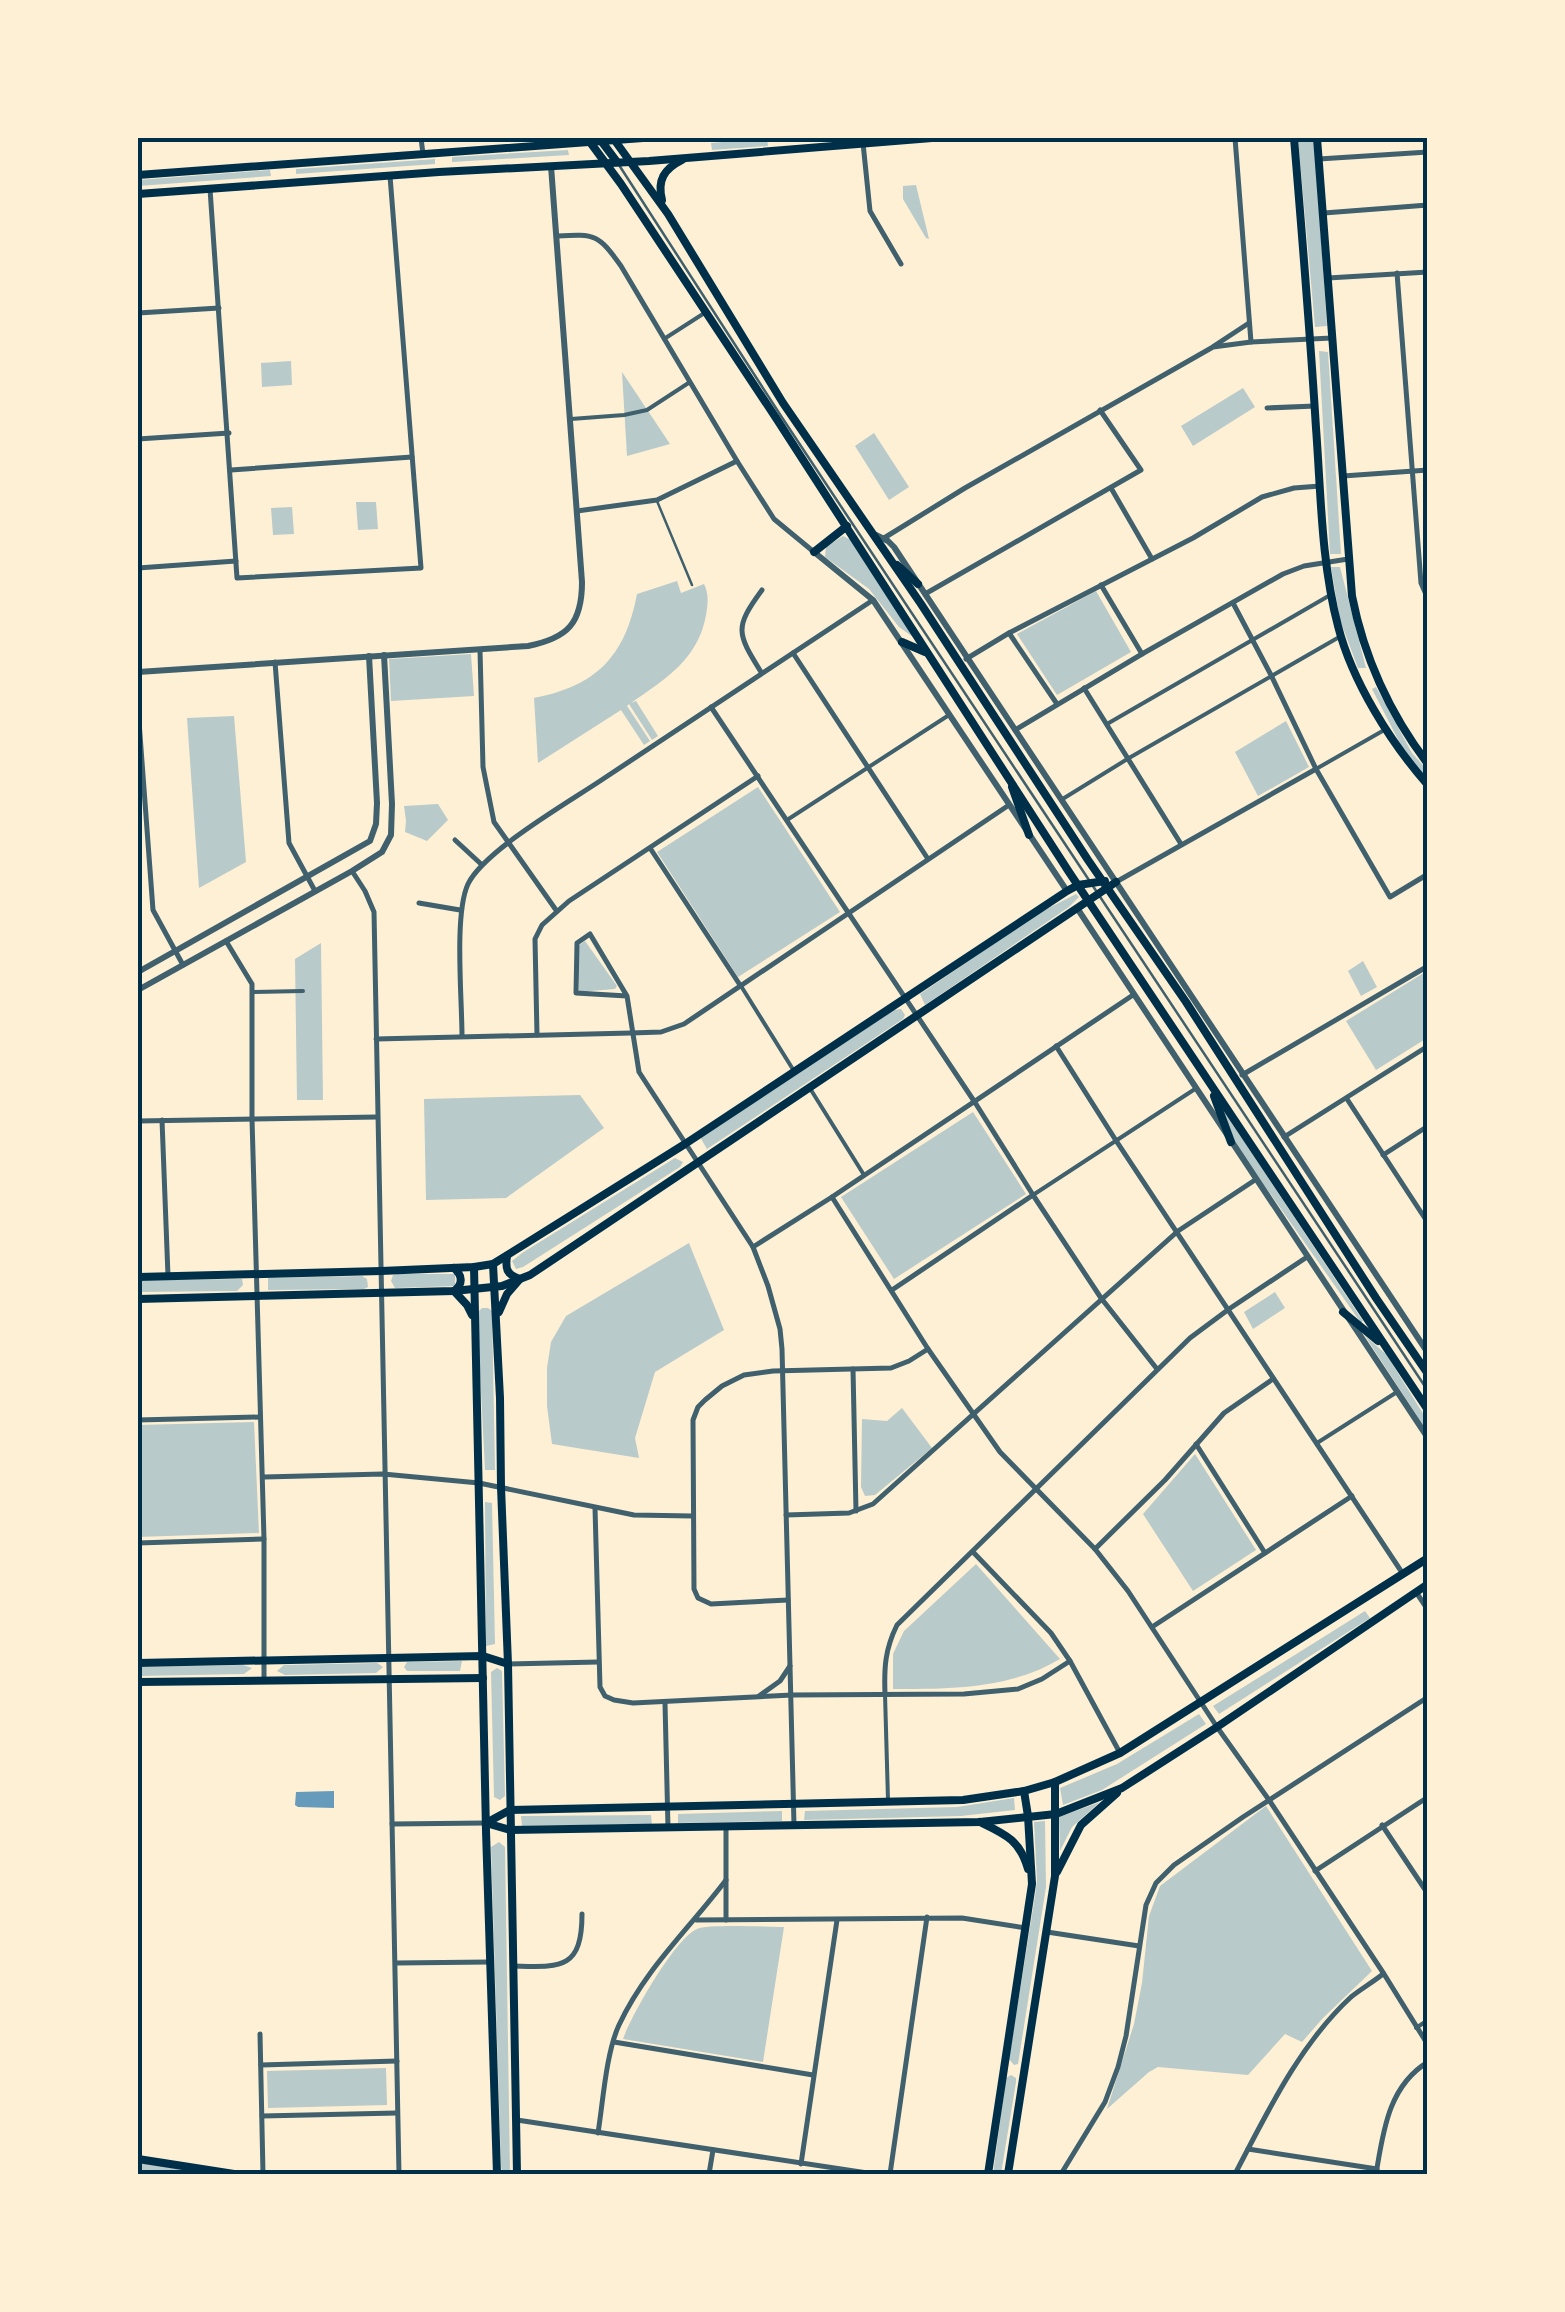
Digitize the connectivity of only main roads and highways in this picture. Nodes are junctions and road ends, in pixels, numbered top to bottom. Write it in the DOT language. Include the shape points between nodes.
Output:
graph roads {
  1 [pos="522,138"];
  2 [pos="614,138"];
  3 [pos="644,138"];
  4 [pos="778,138"];
  5 [pos="932,138"];
  6 [pos="1294,138"];
  7 [pos="1318,138"];
  8 [pos="594,139"];
  9 [pos="863,140"];
  10 [pos="508,148"];
  11 [pos="779,150"];
  12 [pos="440,152"];
  13 [pos="687,158"];
  14 [pos="617,162"];
  15 [pos="632,162"];
  16 [pos="606,163"];
  17 [pos="442,172"];
  18 [pos="138,176"];
  19 [pos="138,194"];
  20 [pos="665,210"];
  21 [pos="847,526"];
  22 [pos="814,552"];
  23 [pos="886,555"];
  24 [pos="918,584"];
  25 [pos="902,642"];
  26 [pos="928,654"];
  27 [pos="1374,673"];
  28 [pos="1360,681"];
  29 [pos="988,690"];
  30 [pos="988,708"];
  31 [pos="1428,764"];
  32 [pos="1007,774"];
  33 [pos="1428,785"];
  34 [pos="1029,835"];
  35 [pos="1109,884"];
  36 [pos="1078,885"];
  37 [pos="1093,898"];
  38 [pos="1210,1082"];
  39 [pos="1231,1142"];
  40 [pos="508,1255"];
  41 [pos="493,1264"];
  42 [pos="474,1267"];
  43 [pos="454,1268"];
  44 [pos="138,1277"];
  45 [pos="520,1279"];
  46 [pos="496,1287"];
  47 [pos="474,1289"];
  48 [pos="454,1291"];
  49 [pos="138,1299"];
  50 [pos="474,1308"];
  51 [pos="497,1312"];
  52 [pos="1344,1312"];
  53 [pos="474,1320"];
  54 [pos="1386,1348"];
  55 [pos="1428,1374"];
  56 [pos="1428,1410"];
  57 [pos="1428,1558"];
  58 [pos="1428,1584"];
  59 [pos="1366,1598"];
  60 [pos="1378,1617"];
  61 [pos="482,1656"];
  62 [pos="138,1663"];
  63 [pos="508,1664"];
  64 [pos="483,1678"];
  65 [pos="138,1682"];
  66 [pos="1055,1782"];
  67 [pos="1122,1788"];
  68 [pos="1024,1791"];
  69 [pos="510,1810"];
  70 [pos="1056,1814"];
  71 [pos="1028,1816"];
  72 [pos="980,1822"];
  73 [pos="486,1823"];
  74 [pos="510,1830"];
  75 [pos="1055,1876"];
  76 [pos="1032,1884"];
  77 [pos="1004,2068"];
  78 [pos="1023,2071"];
  79 [pos="138,2159"];
  80 [pos="234,2174"];
  81 [pos="498,2174"];
  82 [pos="517,2174"];
  83 [pos="988,2174"];
  84 [pos="1008,2174"];
  1 -- 10 [label="main road"];
  2 -- 3 [label="main road"];
  2 -- 8 [label="main road"];
  2 -- 15 [label="main road"];
  4 -- 11 [label="main road"];
  5 -- 9 [label="main road"];
  6 -- 28 [label="main road" via="1326,561 1341,636"];
  7 -- 27 [label="main road" via="1348,559 1356,620"];
  8 -- 10 [label="main road"];
  8 -- 14 [label="main road"];
  8 -- 16 [label="main road"];
  9 -- 11 [label="main road"];
  10 -- 12 [label="main road"];
  11 -- 13 [label="main road"];
  12 -- 17 [label="main road"];
  12 -- 18 [label="main road"];
  13 -- 15 [label="main road"];
  13 -- 20 [label="main road" via="660,181"];
  14 -- 15 [label="main road"];
  14 -- 16 [label="main road"];
  15 -- 20 [label="main road"];
  16 -- 17 [label="main road"];
  16 -- 21 [label="main road"];
  17 -- 19 [label="main road"];
  20 -- 23 [label="main road"];
  21 -- 22 [label="main road"];
  21 -- 26 [label="main road"];
  23 -- 24 [label="main road"];
  23 -- 30 [label="main road"];
  25 -- 26 [label="main road"];
  26 -- 32 [label="main road"];
  27 -- 28 [label="main road"];
  27 -- 31 [label="main road"];
  28 -- 33 [label="main road"];
  29 -- 30 [label="main road"];
  30 -- 35 [label="main road"];
  32 -- 34 [label="main road"];
  32 -- 36 [label="main road"];
  35 -- 36 [label="main road"];
  35 -- 37 [label="main road"];
  35 -- 55 [label="main road"];
  36 -- 37 [label="main road"];
  36 -- 40 [label="main road"];
  37 -- 38 [label="main road"];
  37 -- 45 [label="main road"];
  38 -- 39 [label="main road"];
  38 -- 54 [label="main road"];
  40 -- 41 [label="main road"];
  40 -- 45 [label="main road" via="508,1274"];
  41 -- 42 [label="main road"];
  41 -- 46 [label="main road"];
  42 -- 43 [label="main road"];
  42 -- 47 [label="main road"];
  43 -- 44 [label="main road"];
  43 -- 48 [label="main road" via="462,1281"];
  45 -- 46 [label="main road"];
  45 -- 51 [label="main road"];
  46 -- 47 [label="main road"];
  46 -- 51 [label="main road"];
  47 -- 48 [label="main road"];
  47 -- 50 [label="main road"];
  48 -- 49 [label="main road"];
  48 -- 53 [label="main road"];
  50 -- 51 [label="main road" via="488,1302"];
  50 -- 53 [label="main road"];
  51 -- 63 [label="main road"];
  52 -- 54 [label="main road"];
  53 -- 61 [label="main road"];
  54 -- 56 [label="main road"];
  57 -- 59 [label="main road"];
  58 -- 60 [label="main road"];
  59 -- 60 [label="main road"];
  59 -- 66 [label="main road" via="1120,1753"];
  60 -- 67 [label="main road"];
  61 -- 62 [label="main road"];
  61 -- 63 [label="main road"];
  61 -- 64 [label="main road"];
  63 -- 69 [label="main road"];
  64 -- 65 [label="main road"];
  64 -- 73 [label="main road"];
  66 -- 68 [label="main road"];
  66 -- 70 [label="main road"];
  67 -- 70 [label="main road"];
  67 -- 75 [label="main road" via="1081,1825"];
  68 -- 69 [label="main road" via="963,1800"];
  68 -- 71 [label="main road"];
  69 -- 73 [label="main road"];
  69 -- 74 [label="main road"];
  70 -- 71 [label="main road"];
  70 -- 75 [label="main road"];
  71 -- 72 [label="main road"];
  71 -- 76 [label="main road"];
  72 -- 74 [label="main road"];
  72 -- 76 [label="main road" via="1020,1848"];
  73 -- 74 [label="main road"];
  73 -- 81 [label="main road"];
  74 -- 82 [label="main road"];
  75 -- 78 [label="main road"];
  76 -- 77 [label="main road"];
  77 -- 78 [label="main road"];
  77 -- 83 [label="main road"];
  78 -- 84 [label="main road"];
  79 -- 80 [label="main road"];
}
